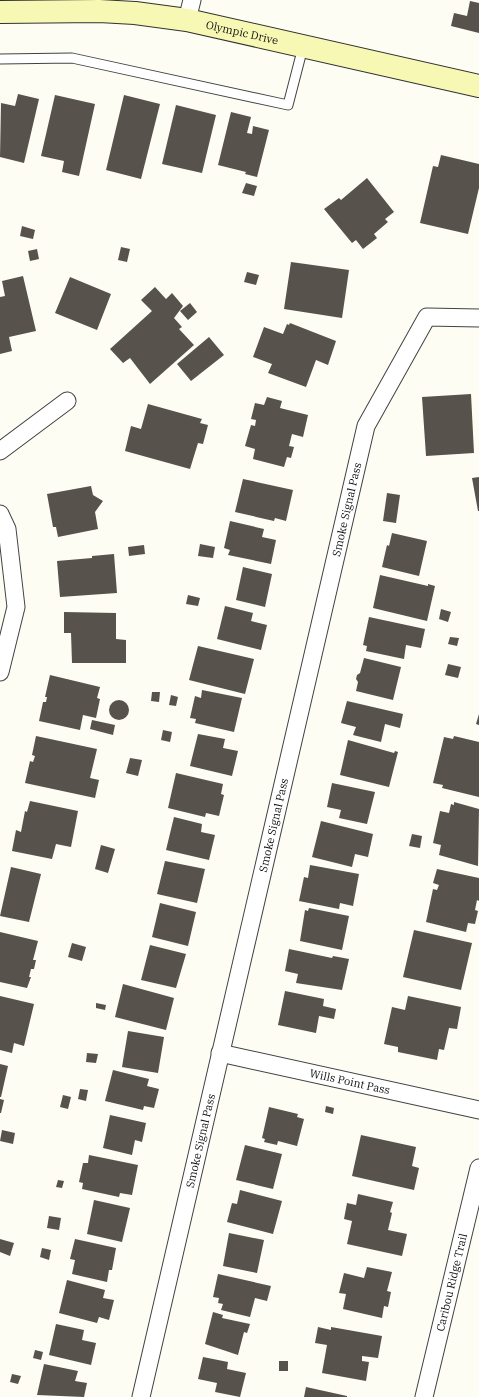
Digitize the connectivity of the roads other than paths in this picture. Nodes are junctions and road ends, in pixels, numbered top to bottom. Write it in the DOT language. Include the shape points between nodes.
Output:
graph roads {
  1 [pos="189,10"];
  2 [pos="0,12"];
  3 [pos="303,47"];
  4 [pos="0,59"];
  5 [pos="479,86"];
  6 [pos="479,318"];
  7 [pos="67,401"];
  8 [pos="0,451"];
  9 [pos="0,514"];
  10 [pos="0,672"];
  11 [pos="220,1052"];
  12 [pos="479,1110"];
  13 [pos="479,1168"];
  14 [pos="141,1397"];
  15 [pos="424,1397"];
  1 -- 2 [label="street, Olympic Drive" via="135,13"];
  1 -- 3 [label="street, Olympic Drive"];
  3 -- 4 [label="lane" via="288,105 72,58"];
  3 -- 5 [label="street, Olympic Drive"];
  6 -- 11 [label="street, Smoke Signal Pass" via="427,317 366,426"];
  7 -- 8 [label="street"];
  9 -- 10 [label="street" via="7,529 16,607"];
  11 -- 12 [label="street, Wills Point Pass"];
  11 -- 14 [label="street, Smoke Signal Pass"];
  13 -- 15 [label="street, Caribou Ridge Trail"];
}
